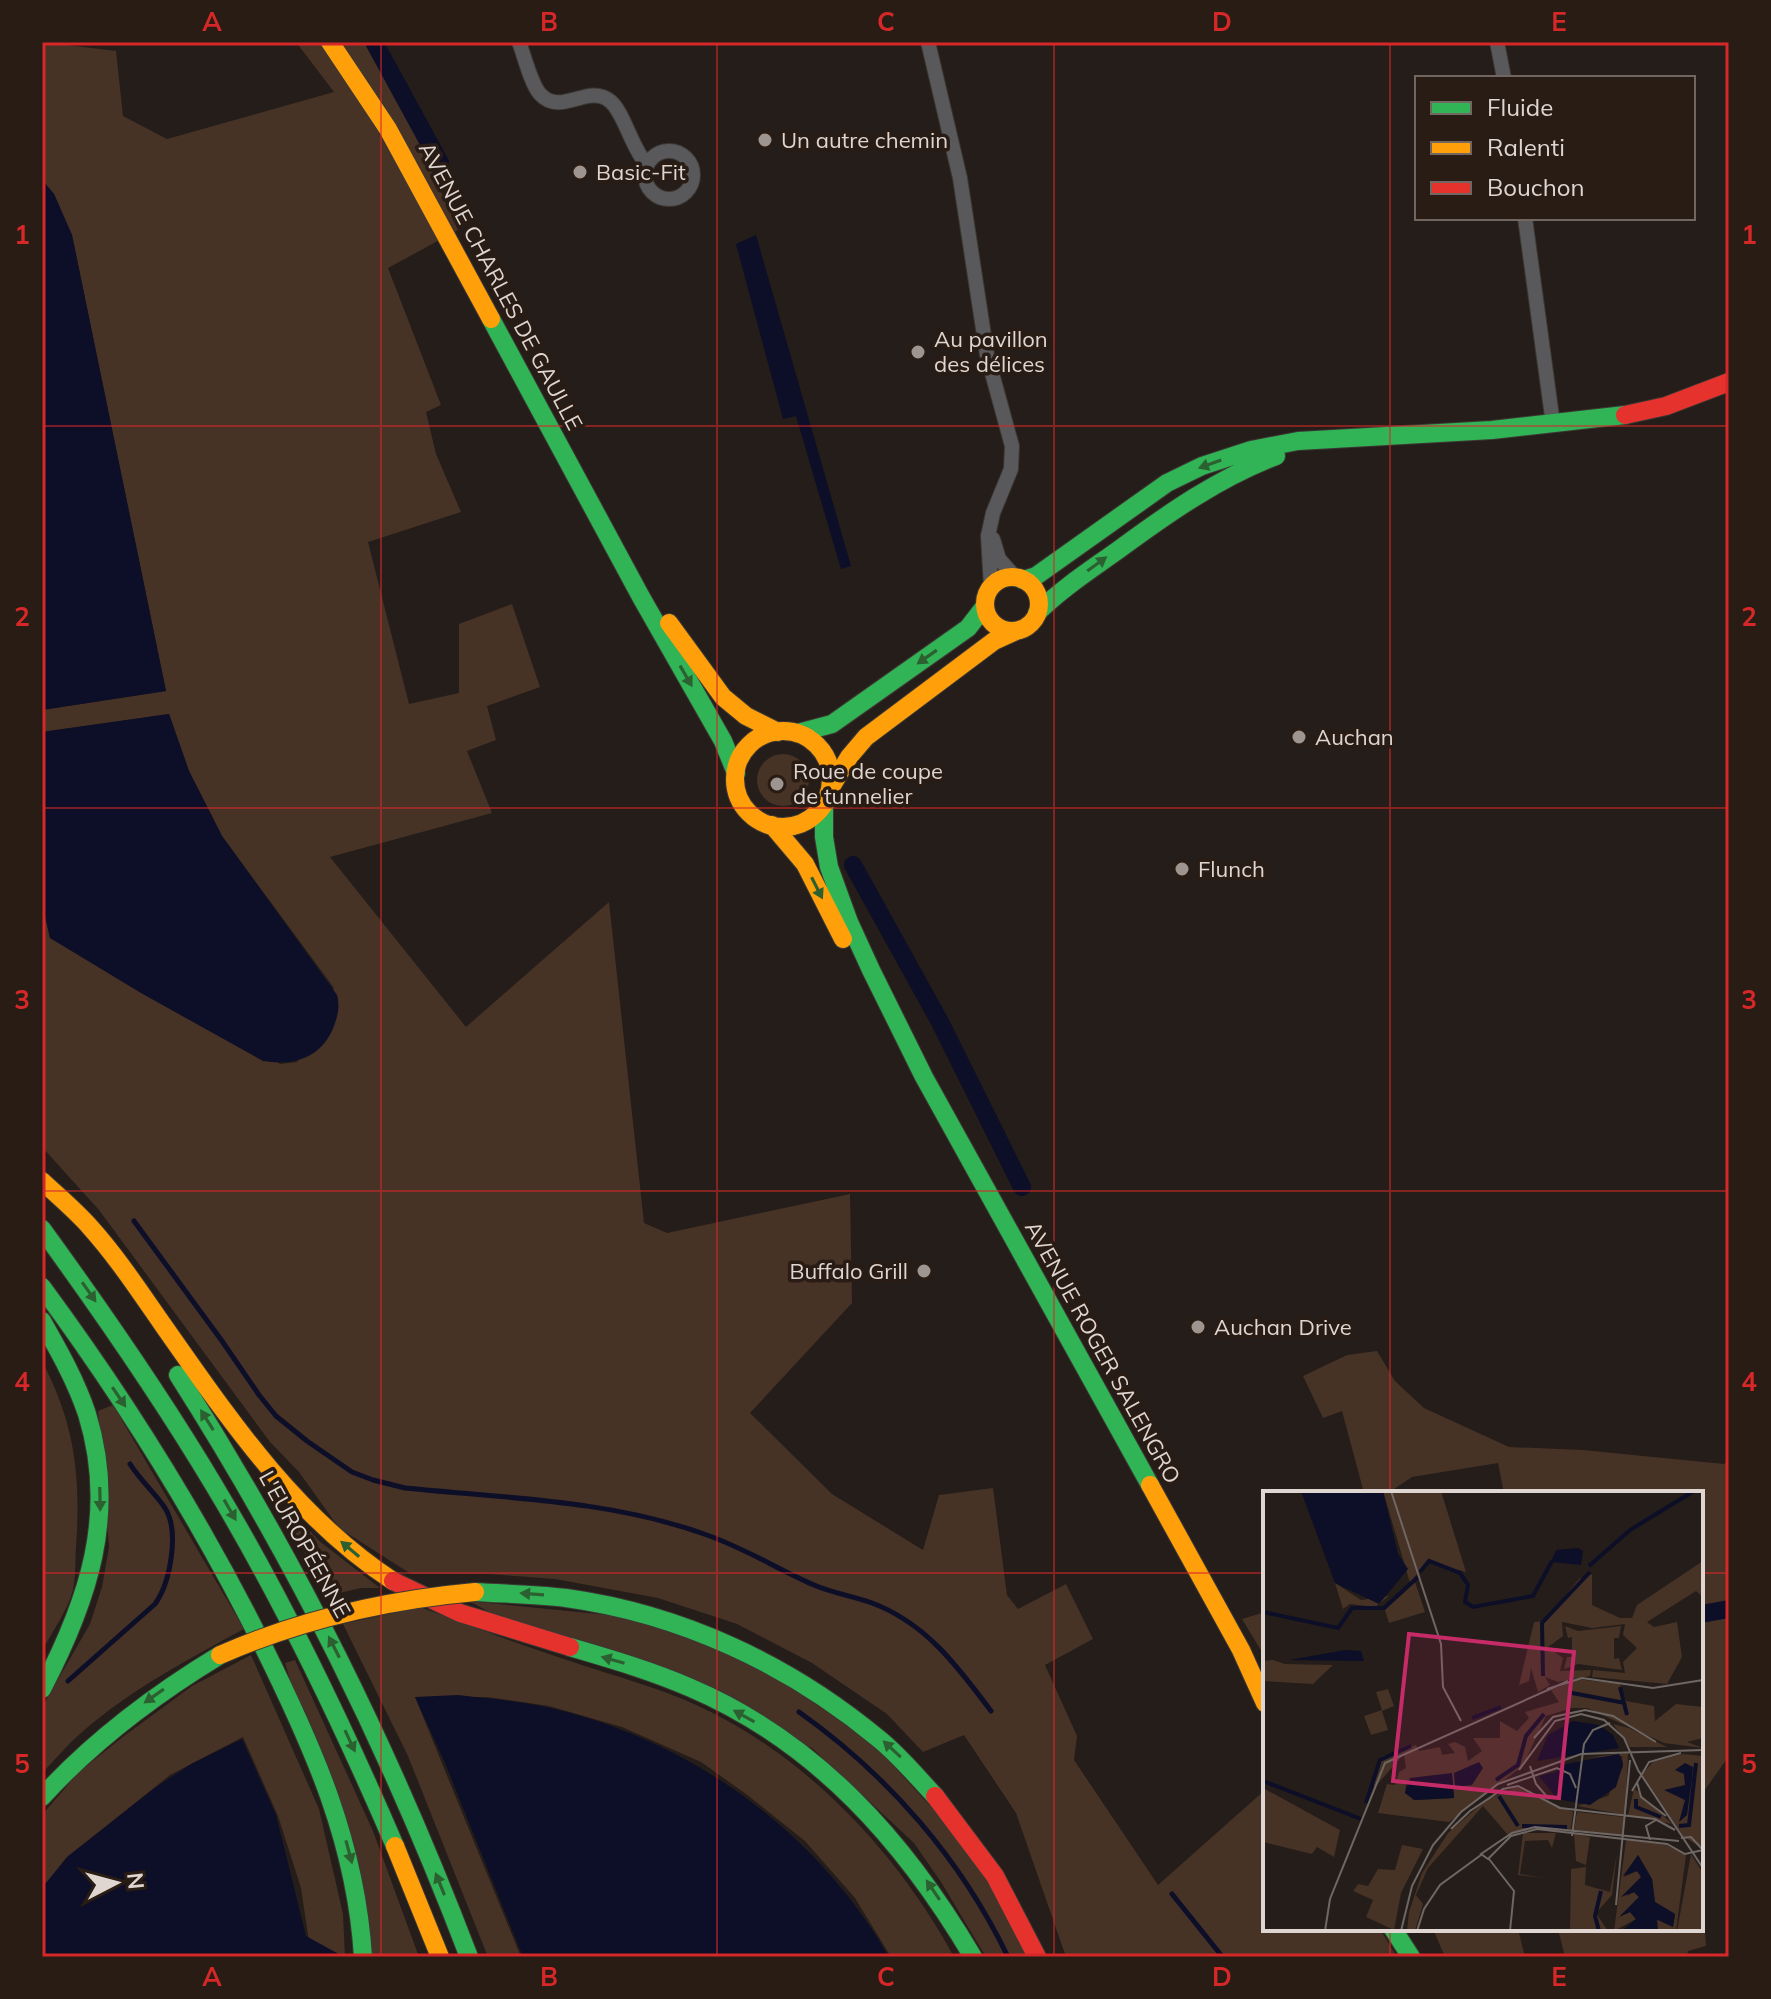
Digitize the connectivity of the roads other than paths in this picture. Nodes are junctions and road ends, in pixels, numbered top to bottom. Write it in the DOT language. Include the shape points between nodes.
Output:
graph roads {
  1 [pos="330,42"];
  2 [pos="519,42"];
  3 [pos="928,42"];
  4 [pos="1497,42"];
  5 [pos="1504,76"];
  6 [pos="647,165"];
  7 [pos="1525,220"];
  8 [pos="1729,382"];
  9 [pos="1553,424"];
  10 [pos="1341,437"];
  11 [pos="990,523"];
  12 [pos="622,559"];
  13 [pos="1019,578"];
  14 [pos="991,587"];
  15 [pos="985,606"];
  16 [pos="1037,613"];
  17 [pos="1016,631"];
  18 [pos="778,732"];
  19 [pos="798,733"];
  20 [pos="736,773"];
  21 [pos="827,796"];
  22 [pos="772,825"];
  23 [pos="924,1077"];
  24 [pos="42,1184"];
  25 [pos="42,1229"];
  26 [pos="42,1287"];
  27 [pos="42,1321"];
  28 [pos="1241,1650"];
  29 [pos="1263,1680"];
  30 [pos="42,1689"];
  31 [pos="1263,1699"];
  32 [pos="42,1797"];
  33 [pos="1394,1931"];
  34 [pos="1400,1931"];
  35 [pos="363,1957"];
  36 [pos="440,1957"];
  37 [pos="469,1957"];
  38 [pos="973,1957"];
  39 [pos="1037,1957"];
  1 -- 12 [label="main road, AVENUE CHARLES DE GAULLE" via="384,121"];
  2 -- 6 [label="street" via="540,95 561,103 590,95 608,99"];
  3 -- 11 [label="street" via="960,178 986,347 1012,446 1011,469"];
  4 -- 5 [label="street"];
  7 -- 9 [label="street"];
  8 -- 9 [label="main road" via="1654,409"];
  9 -- 10 [label="main road"];
  10 -- 13 [label="main road, one-way" via="1263,447 1189,472 1158,488 1036,576"];
  16 -- 10 [label="main road, one-way" via="1102,561 1225,477"];
  11 -- 13 [label="street" via="999,559"];
  11 -- 14 [label="street"];
  12 -- 18 [label="main road, AVENUE CHARLES DE GAULLE" via="723,697"];
  12 -- 20 [label="main road, AVENUE CHARLES DE GAULLE, one-way"];
  13 -- 14 [label="main road" via="1001,579"];
  13 -- 16 [label="main road" via="1037,594"];
  14 -- 15 [label="main road"];
  15 -- 17 [label="main road" via="995,625"];
  15 -- 19 [label="main road, one-way" via="968,628 832,724"];
  16 -- 17 [label="main road"];
  17 -- 21 [label="main road" via="994,641 866,737"];
  18 -- 19 [label="main road"];
  18 -- 20 [label="main road" via="750,745"];
  19 -- 21 [label="main road" via="826,759 831,776"];
  20 -- 22 [label="main road" via="745,808"];
  21 -- 22 [label="main road" via="804,822"];
  21 -- 23 [label="main road, AVENUE ROGER SALENGRO" via="826,858 832,878"];
  22 -- 23 [label="main road, AVENUE ROGER SALENGRO, one-way" via="807,868 856,964"];
  23 -- 28 [label="main road, AVENUE ROGER SALENGRO"];
  37 -- 24 [label="main road, L'EUROPÉENNE, one-way" via="387,1758 284,1552 173,1367"];
  38 -- 24 [label="main road, one-way" via="898,1842 840,1785 774,1734 663,1677 436,1604 342,1544 245,1438 94,1231"];
  25 -- 36 [label="main road, one-way" via="151,1382 257,1558 336,1710"];
  26 -- 35 [label="main road, one-way" via="128,1409 228,1576 288,1696 340,1821 356,1883"];
  27 -- 30 [label="main road, one-way" via="84,1403 97,1452 100,1500 88,1592"];
  28 -- 29 [label="main road, AVENUE ROGER SALENGRO"];
  28 -- 31 [label="main road, AVENUE ROGER SALENGRO"];
  39 -- 32 [label="main road, one-way, bridge" via="1005,1890 953,1815 884,1741 820,1692 744,1649 691,1627 562,1597 475,1592 398,1600 326,1614 279,1630 220,1655 164,1689 125,1717"];
  33 -- 34 [label="main road" via="1411,1957"];
}
